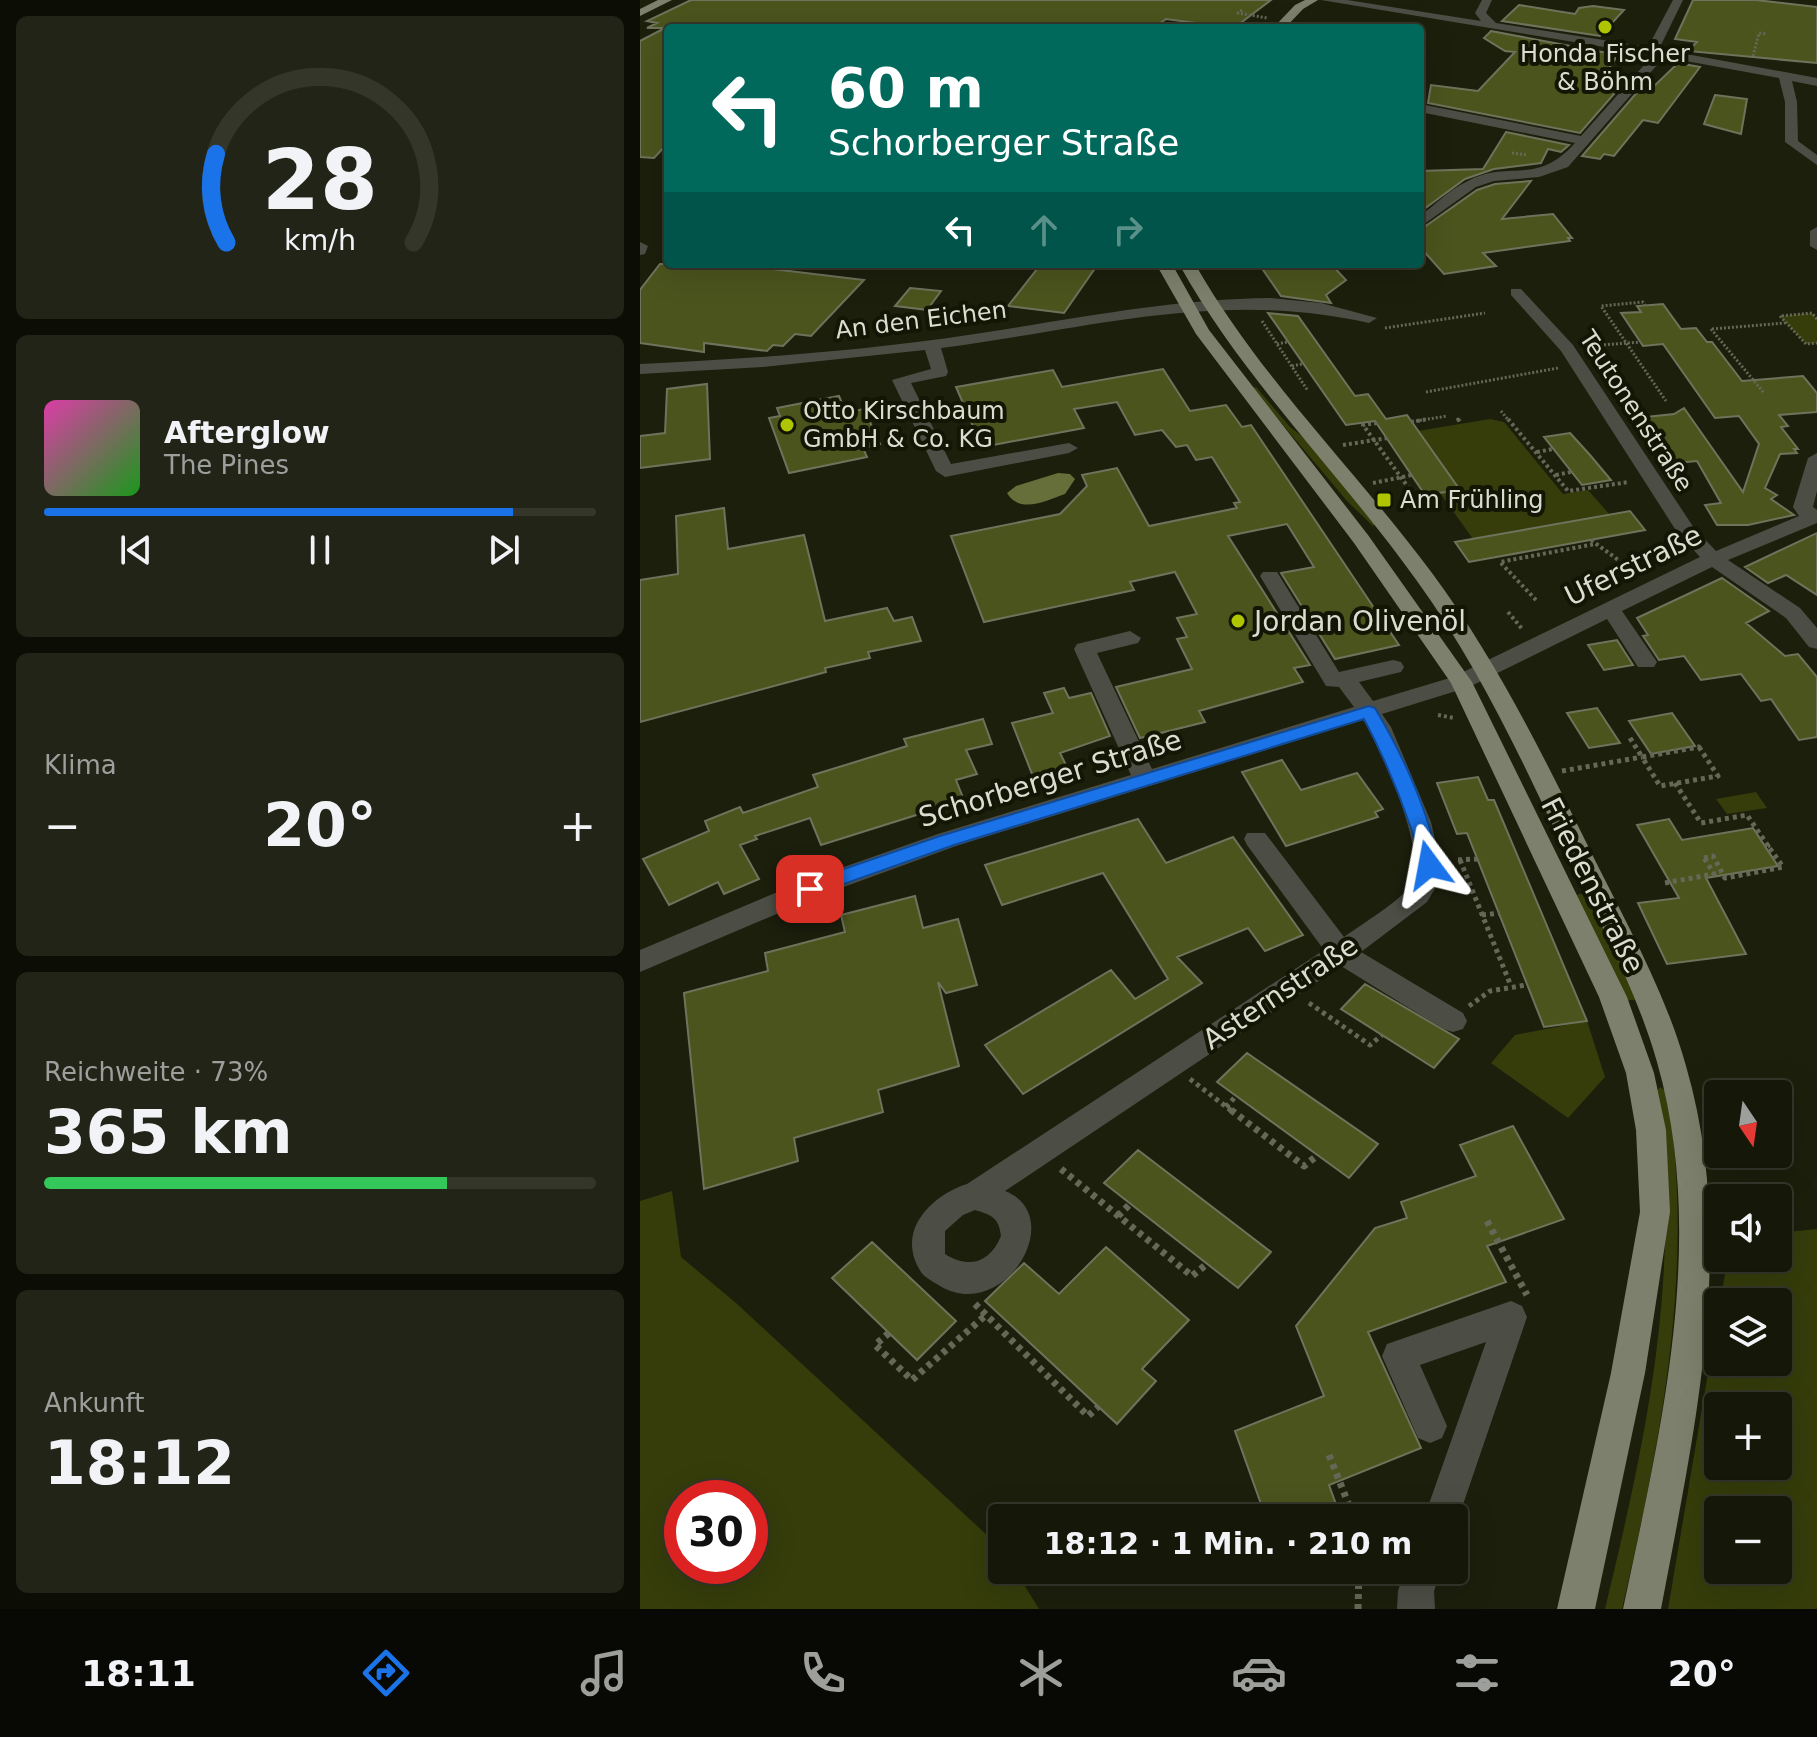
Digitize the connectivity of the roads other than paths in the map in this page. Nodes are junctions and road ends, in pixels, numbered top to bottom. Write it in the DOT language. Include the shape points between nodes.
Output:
graph roads {
  1 [pos="667,0"];
  2 [pos="1314,0"];
  3 [pos="1326,0"];
  4 [pos="1487,0"];
  5 [pos="1678,0"];
  6 [pos="640,13"];
  7 [pos="1276,23"];
  8 [pos="1295,24"];
  9 [pos="1492,26"];
  10 [pos="1656,52"];
  11 [pos="1756,53"];
  12 [pos="1817,68"];
  13 [pos="1784,75"];
  14 [pos="1817,82"];
  15 [pos="1424,109"];
  16 [pos="1582,140"];
  17 [pos="1817,161"];
  18 [pos="1424,220"];
  19 [pos="1817,231"];
  20 [pos="1817,246"];
  21 [pos="1166,268"];
  22 [pos="1189,268"];
  23 [pos="1516,292"];
  24 [pos="1207,305"];
  25 [pos="1186,308"];
  26 [pos="1373,324"];
  27 [pos="931,344"];
  28 [pos="640,369"];
  29 [pos="1069,448"];
  30 [pos="1817,458"];
  31 [pos="1813,517"];
  32 [pos="1713,559"];
  33 [pos="1270,576"];
  34 [pos="1611,610"];
  35 [pos="1130,638"];
  36 [pos="1817,642"];
  37 [pos="1646,662"];
  38 [pos="1393,667"];
  39 [pos="1473,676"];
  40 [pos="1344,678"];
  41 [pos="1369,712"];
  42 [pos="1145,780"];
  43 [pos="1256,839"];
  44 [pos="1341,953"];
  45 [pos="640,961"];
  46 [pos="1453,1021"];
  47 [pos="975,1196"];
  48 [pos="1430,1426"];
  49 [pos="1447,1504"];
  50 [pos="1418,1584"];
  51 [pos="1416,1609"];
  52 [pos="1576,1609"];
  53 [pos="1642,1609"];
  1 -- 6 [label="main road"];
  2 -- 7 [label="main road"];
  2 -- 8 [label="main road"];
  3 -- 9 [label="street"];
  4 -- 9 [label="street" via="1480,13"];
  5 -- 10 [label="street"];
  9 -- 10 [label="street"];
  10 -- 13 [label="street"];
  10 -- 16 [label="street"];
  11 -- 12 [label="street"];
  13 -- 14 [label="street"];
  13 -- 17 [label="street" via="1792,142"];
  15 -- 16 [label="street"];
  16 -- 18 [label="street" via="1558,167 1471,184"];
  19 -- 20 [label="street"];
  21 -- 25 [label="main road, Friedenstraße"];
  22 -- 24 [label="main road, Friedenstraße"];
  23 -- 32 [label="street, Teutonenstraße" via="1567,348 1687,532"];
  24 -- 25 [label="street, An den Eichen"];
  24 -- 26 [label="street, An den Eichen" via="1291,302"];
  24 -- 39 [label="main road, Friedenstraße" via="1238,350 1395,535"];
  25 -- 27 [label="street, An den Eichen"];
  25 -- 39 [label="main road, Friedenstraße" via="1240,384"];
  27 -- 28 [label="street, An den Eichen"];
  27 -- 29 [label="street" via="940,372 901,380 945,471"];
  30 -- 31 [label="street, Uferstraße" via="1803,507"];
  31 -- 32 [label="street, Uferstraße"];
  32 -- 34 [label="street, Uferstraße"];
  32 -- 36 [label="street, Teutonenstraße" via="1793,613"];
  33 -- 40 [label="street, Asternstraße" via="1334,681"];
  34 -- 37 [label="street"];
  34 -- 39 [label="street, Uferstraße"];
  35 -- 42 [label="street" via="1085,649"];
  38 -- 40 [label="street"];
  39 -- 41 [label="street, Schorberger Straße"];
  39 -- 52 [label="main road, Friedenstraße" via="1613,997 1640,1073 1651,1130 1655,1212 1628,1373"];
  39 -- 53 [label="main road, Friedenstraße" via="1645,991 1674,1074 1683,1123 1691,1243 1685,1388"];
  40 -- 41 [label="street, Asternstraße"];
  41 -- 42 [label="street, Schorberger Straße"];
  41 -- 44 [label="street, Asternstraße" via="1399,768 1429,865 1418,895"];
  42 -- 45 [label="street, Schorberger Straße" via="947,840 810,889"];
  43 -- 44 [label="street"];
  44 -- 46 [label="street"];
  44 -- 47 [label="street, Asternstraße"];
  48 -- 49 [label="street" via="1399,1356 1511,1317"];
  50 -- 51 [label="street"];
}
